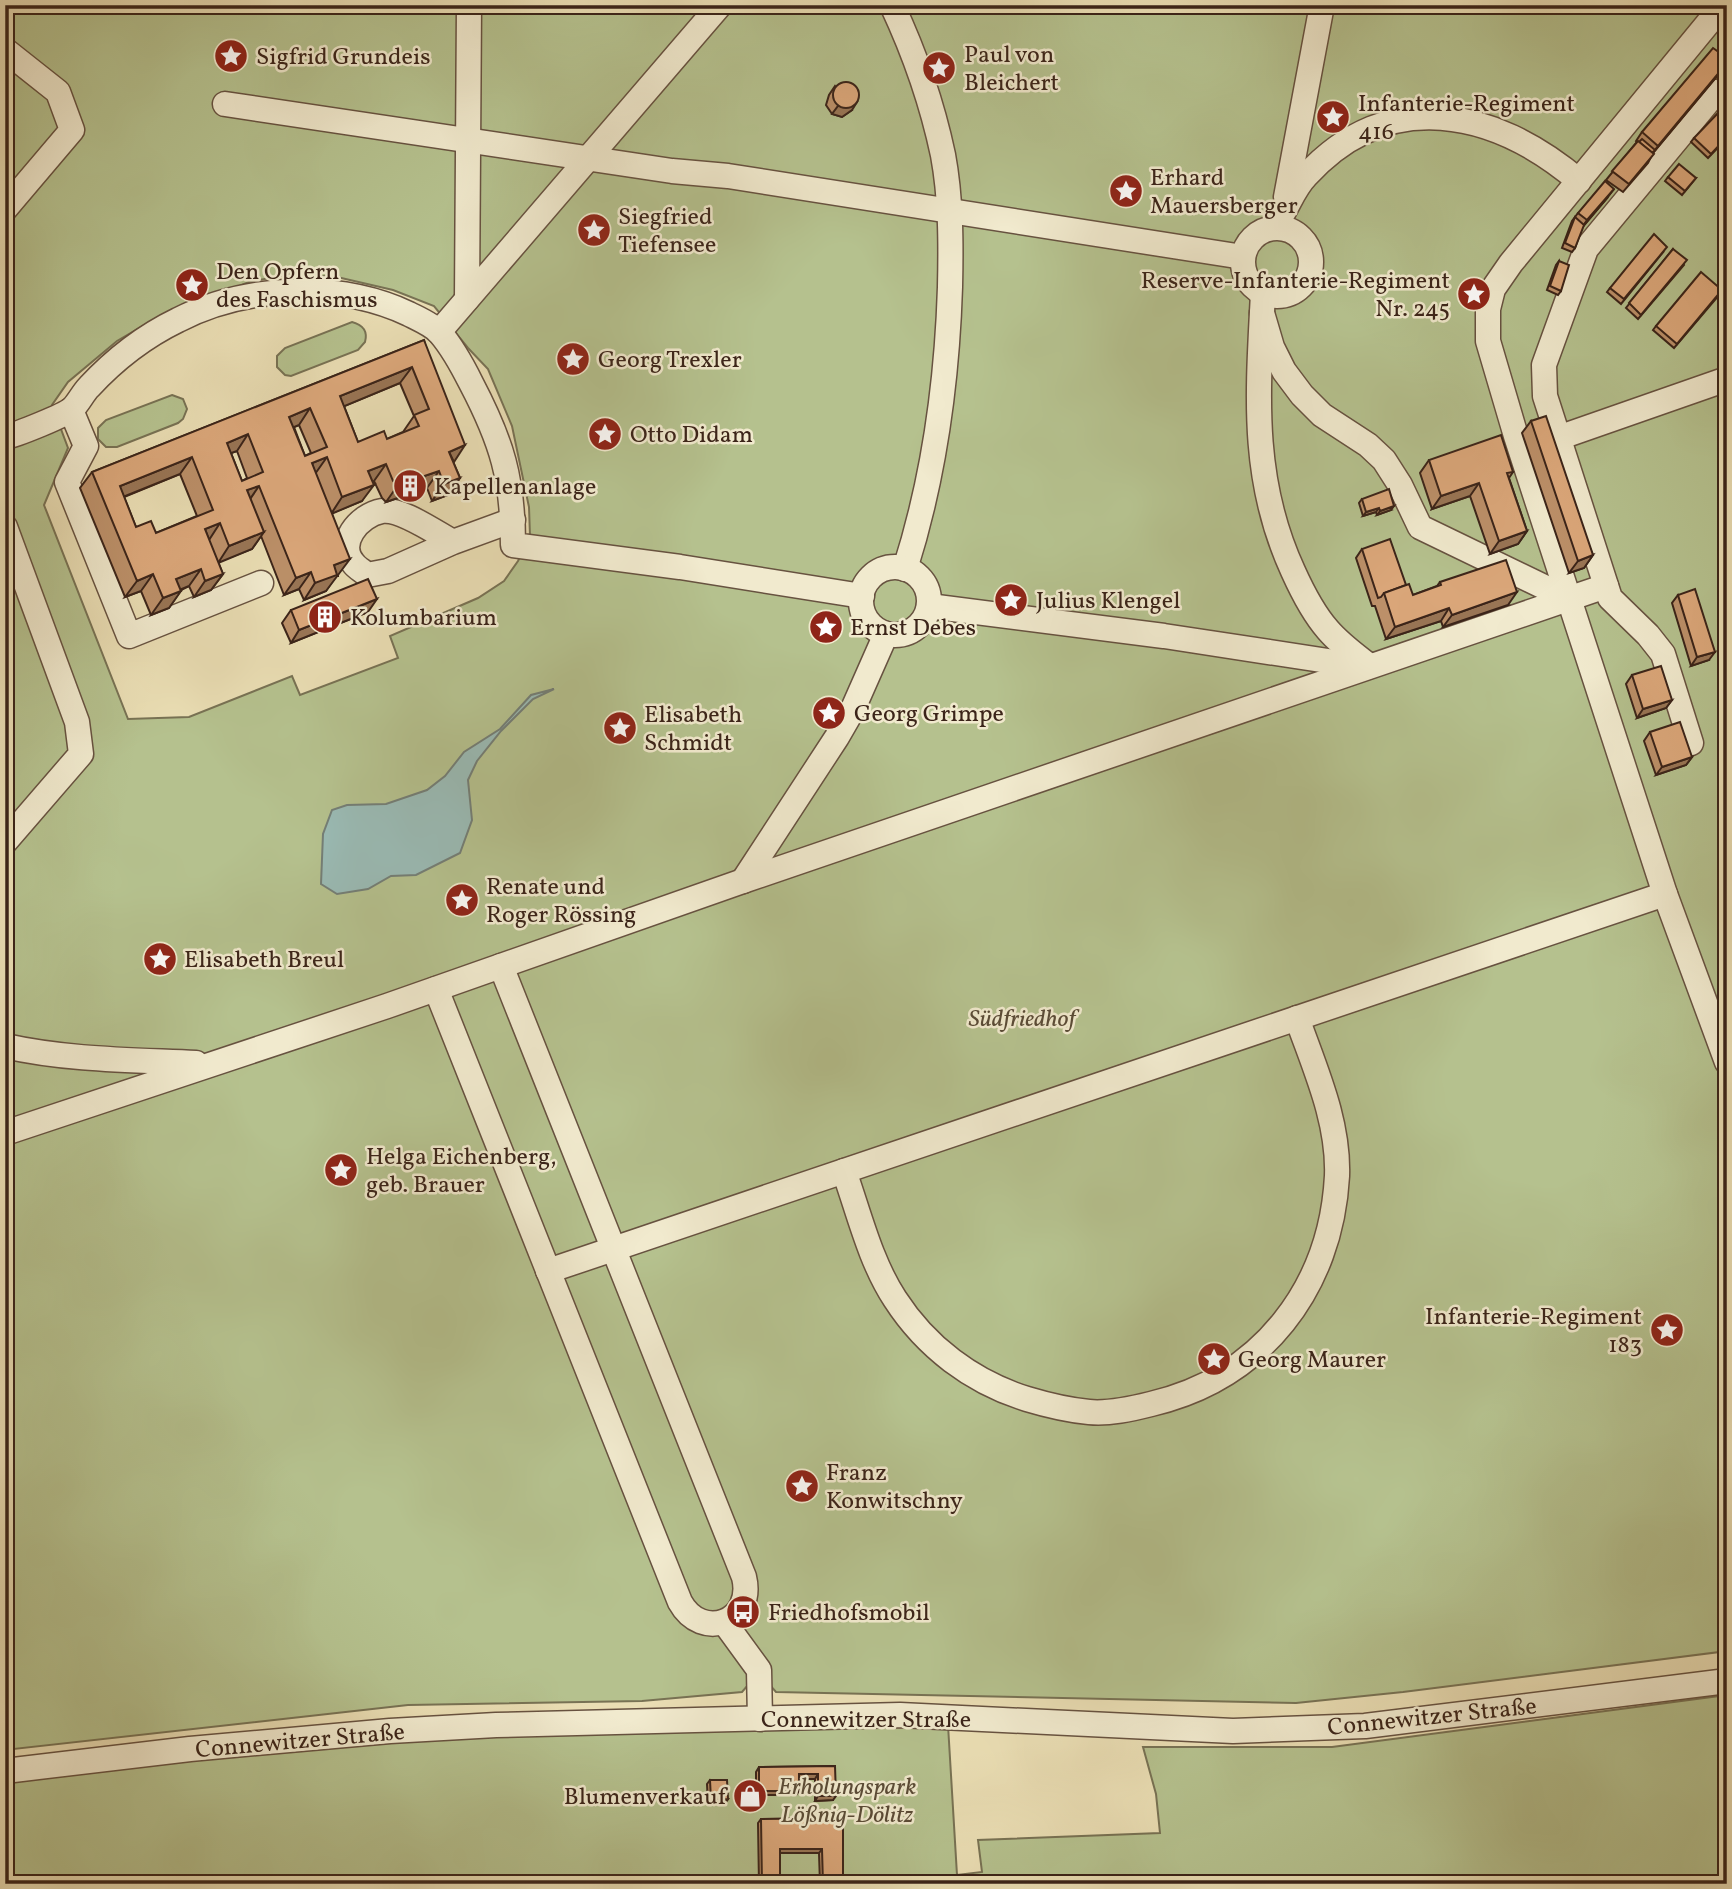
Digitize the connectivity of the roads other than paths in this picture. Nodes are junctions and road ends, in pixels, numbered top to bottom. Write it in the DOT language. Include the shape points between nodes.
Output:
graph roads {
  1 [pos="469,5"];
  2 [pos="720,5"];
  3 [pos="892,5"];
  4 [pos="1322,5"];
  5 [pos="1723,5"];
  6 [pos="5,50"];
  7 [pos="1727,102"];
  8 [pos="225,104"];
  9 [pos="467,140"];
  10 [pos="590,159"];
  11 [pos="1583,176"];
  12 [pos="1623,204"];
  13 [pos="5,209"];
  14 [pos="949,210"];
  15 [pos="1282,220"];
  16 [pos="1243,257"];
  17 [pos="467,299"];
  18 [pos="1262,303"];
  19 [pos="439,332"];
  20 [pos="1727,379"];
  21 [pos="71,410"];
  22 [pos="1558,438"];
  23 [pos="6,439"];
  24 [pos="513,520"];
  25 [pos="5,527"];
  26 [pos="453,542"];
  27 [pos="905,569"];
  28 [pos="261,583"];
  29 [pos="1606,586"];
  30 [pos="862,596"];
  31 [pos="1569,599"];
  32 [pos="929,606"];
  33 [pos="886,634"];
  34 [pos="1371,668"];
  35 [pos="1691,743"];
  36 [pos="5,842"];
  37 [pos="743,881"];
  38 [pos="1665,894"];
  39 [pos="501,966"];
  40 [pos="436,989"];
  41 [pos="1297,1018"];
  42 [pos="5,1046"];
  43 [pos="1727,1062"];
  44 [pos="211,1063"];
  45 [pos="5,1133"];
  46 [pos="844,1171"];
  47 [pos="614,1249"];
  48 [pos="548,1271"];
  49 [pos="724,1622"];
  50 [pos="1727,1681"];
  51 [pos="760,1719"];
  52 [pos="5,1771"];
  1 -- 9 [label="street"];
  2 -- 10 [label="street"];
  3 -- 14 [label="street" via="931,106"];
  4 -- 15 [label="street"];
  5 -- 11 [label="street"];
  6 -- 13 [label="street" via="58,92 72,130"];
  7 -- 12 [label="street" via="1716,92"];
  8 -- 9 [label="street"];
  9 -- 10 [label="street"];
  9 -- 17 [label="street"];
  10 -- 14 [label="street"];
  10 -- 17 [label="street"];
  11 -- 12 [label="street"];
  11 -- 15 [label="street" via="1503,132 1454,118 1390,122 1358,134 1328,154 1304,178"];
  11 -- 31 [label="street" via="1511,263 1493,289 1488,309 1488,341"];
  12 -- 22 [label="street" via="1586,249 1544,365 1545,396"];
  14 -- 16 [label="street"];
  14 -- 27 [label="street" via="949,321 935,449"];
  15 -- 16 [label="street" via="1250,240"];
  15 -- 18 [label="street" via="1308,250 1308,276 1289,293"];
  16 -- 18 [label="street" via="1245,274"];
  17 -- 19 [label="street"];
  18 -- 31 [label="street" via="1272,347 1284,371 1322,415 1384,460 1420,527"];
  18 -- 34 [label="street" via="1259,441 1271,514 1302,590 1326,629"];
  19 -- 21 [label="street" via="389,304 345,294 294,290 222,302 177,320 130,349"];
  19 -- 24 [label="street" via="489,417 503,455"];
  20 -- 22 [label="street"];
  21 -- 23 [label="street"];
  21 -- 28 [label="street" via="86,446 68,482 129,636"];
  22 -- 29 [label="street"];
  24 -- 26 [label="street"];
  24 -- 30 [label="street" via="513,545"];
  25 -- 36 [label="street" via="77,722 81,754"];
  27 -- 30 [label="street" via="875,574"];
  27 -- 32 [label="street" via="923,582"];
  29 -- 31 [label="street"];
  29 -- 35 [label="street" via="1610,598 1663,654"];
  30 -- 33 [label="street" via="863,614"];
  31 -- 34 [label="street"];
  31 -- 38 [label="street"];
  32 -- 33 [label="street" via="915,629"];
  32 -- 34 [label="street"];
  33 -- 37 [label="street" via="837,737"];
  34 -- 37 [label="street"];
  37 -- 39 [label="street"];
  38 -- 41 [label="street"];
  38 -- 43 [label="street"];
  39 -- 40 [label="street"];
  39 -- 47 [label="street"];
  40 -- 44 [label="street"];
  40 -- 48 [label="street"];
  41 -- 46 [label="street"];
  41 -- 46 [label="street" via="1337,1149 1333,1207 1324,1248 1316,1272 1279,1331 1225,1375 1176,1397 1128,1410 1091,1413 1011,1394 959,1367 923,1334 894,1298"];
  42 -- 44 [label="street" via="102,1058"];
  44 -- 45 [label="street"];
  46 -- 47 [label="street"];
  47 -- 48 [label="street"];
  47 -- 49 [label="street" via="744,1577 744,1604"];
  48 -- 49 [label="street" via="684,1610 706,1624"];
  49 -- 51 [label="street" via="759,1670"];
  50 -- 51 [label="street, Connewitzer Straße" via="1365,1726 1246,1731 901,1715"];
  51 -- 52 [label="street, Connewitzer Straße" via="440,1728 190,1749"];
}
